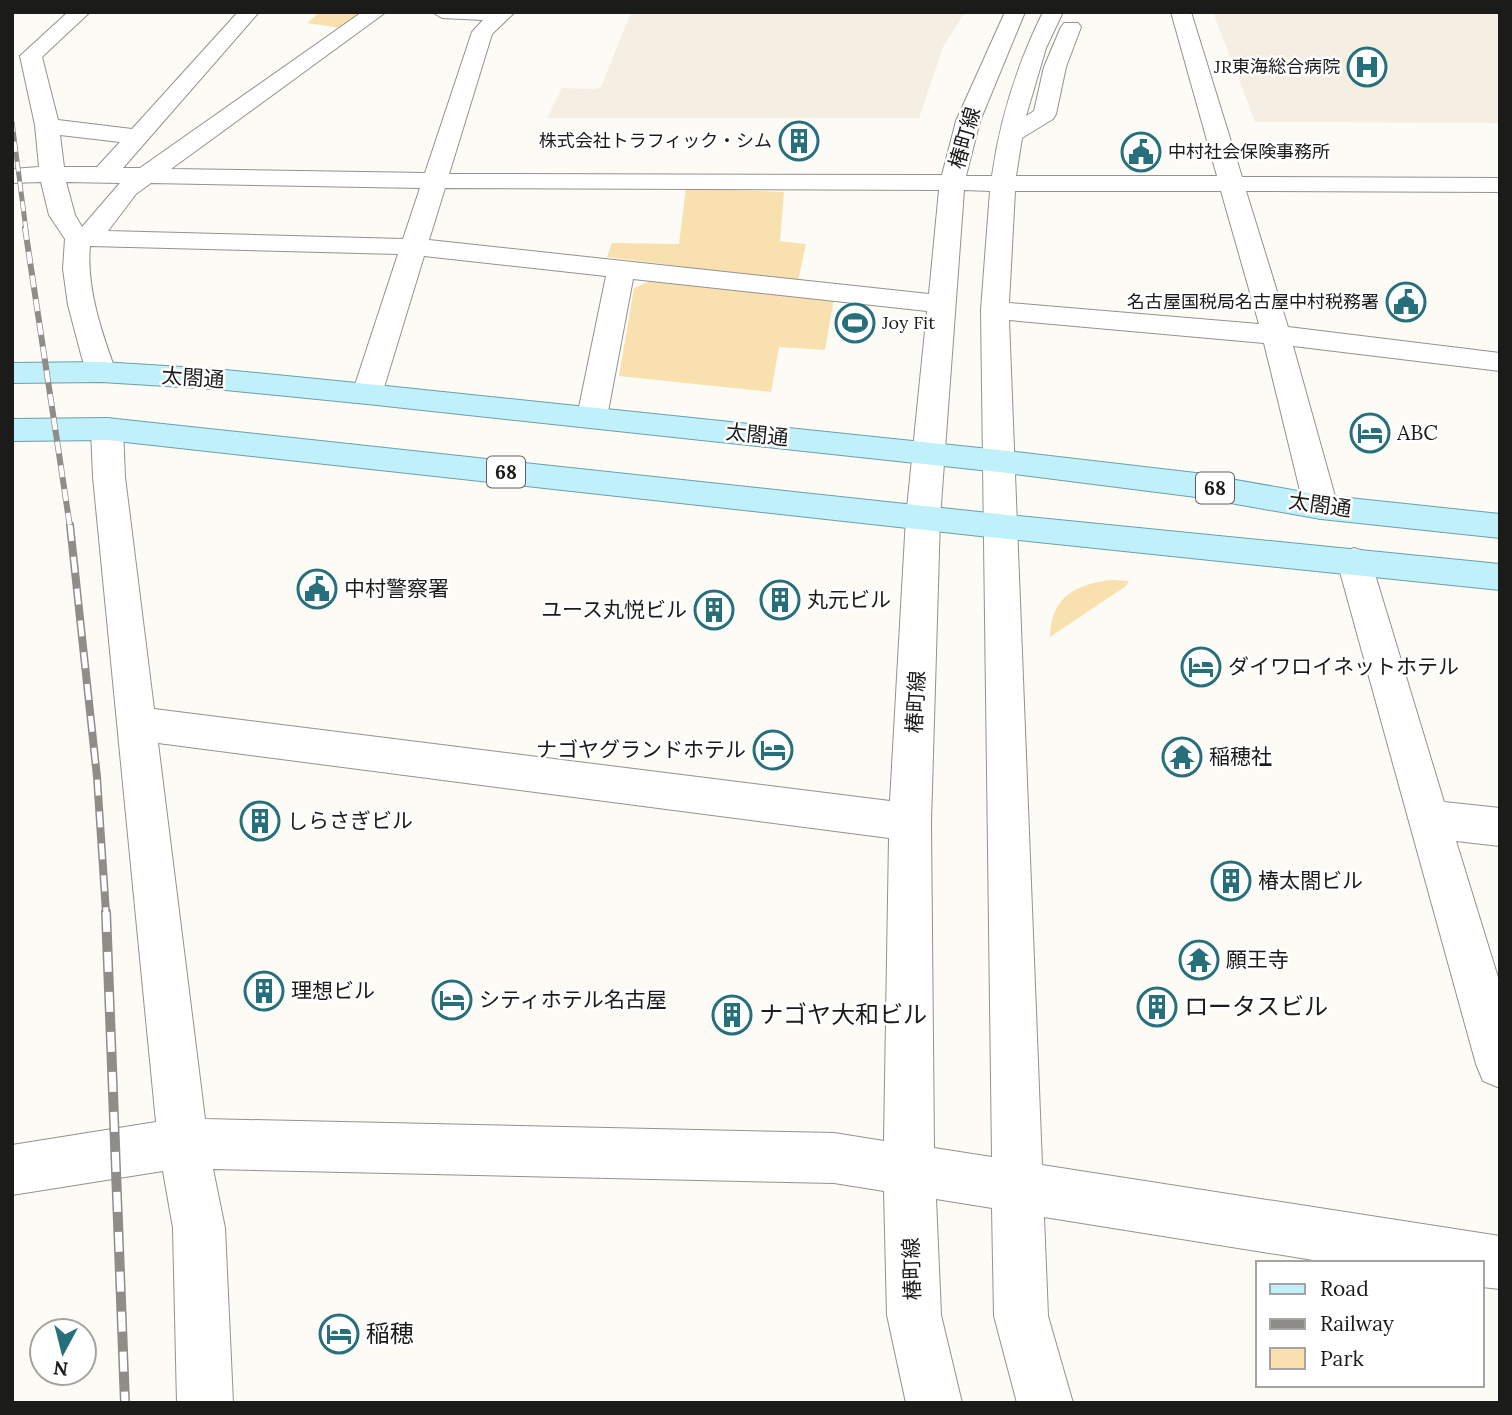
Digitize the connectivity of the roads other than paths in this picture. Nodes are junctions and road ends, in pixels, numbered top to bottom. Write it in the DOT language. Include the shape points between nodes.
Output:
graph roads {
  1 [pos="80,12"];
  2 [pos="249,12"];
  3 [pos="376,12"];
  4 [pos="442,12"];
  5 [pos="1015,12"];
  6 [pos="1053,12"];
  7 [pos="1077,12"];
  8 [pos="1181,12"];
  9 [pos="503,14"];
  10 [pos="949,100"];
  11 [pos="968,121"];
  12 [pos="47,126"];
  13 [pos="1010,135"];
  14 [pos="138,137"];
  15 [pos="51,174"];
  16 [pos="12,176"];
  17 [pos="103,176"];
  18 [pos="148,176"];
  19 [pos="437,181"];
  20 [pos="952,184"];
  21 [pos="1001,184"];
  22 [pos="1231,185"];
  23 [pos="1500,185"];
  24 [pos="78,238"];
  25 [pos="416,247"];
  26 [pos="621,268"];
  27 [pos="941,304"];
  28 [pos="995,310"];
  29 [pos="1276,335"];
  30 [pos="1500,362"];
  31 [pos="101,372"];
  32 [pos="12,373"];
  33 [pos="367,394"];
  34 [pos="592,418"];
  35 [pos="107,429"];
  36 [pos="12,430"];
  37 [pos="930,454"];
  38 [pos="999,461"];
  39 [pos="1321,507"];
  40 [pos="923,518"];
  41 [pos="998,526"];
  42 [pos="1500,526"];
  43 [pos="1353,561"];
  44 [pos="1500,577"];
  45 [pos="138,724"];
  46 [pos="1430,818"];
  47 [pos="910,822"];
  48 [pos="1500,827"];
  49 [pos="1500,1064"];
  50 [pos="183,1143"];
  51 [pos="909,1169"];
  52 [pos="12,1170"];
  53 [pos="1018,1187"];
  54 [pos="1500,1263"];
  55 [pos="205,1403"];
  56 [pos="934,1403"];
  57 [pos="1045,1403"];
  1 -- 12 [label="street" via="31,56"];
  2 -- 14 [label="street"];
  3 -- 18 [label="street"];
  4 -- 9 [label="street"];
  5 -- 11 [label="street, 椿町線"];
  6 -- 13 [label="street, 椿町線" via="1020,83"];
  7 -- 13 [label="street" via="1055,67 1045,114"];
  8 -- 22 [label="street"];
  9 -- 19 [label="street" via="482,32"];
  10 -- 11 [label="street"];
  11 -- 20 [label="street, 椿町線"];
  12 -- 14 [label="street"];
  12 -- 15 [label="street"];
  13 -- 21 [label="street, 椿町線"];
  14 -- 17 [label="street"];
  15 -- 16 [label="street"];
  15 -- 17 [label="street"];
  15 -- 24 [label="street" via="68,230"];
  17 -- 18 [label="street"];
  18 -- 19 [label="street"];
  18 -- 24 [label="street" via="127,190 94,231"];
  19 -- 20 [label="street"];
  19 -- 25 [label="street"];
  20 -- 21 [label="street"];
  20 -- 27 [label="street, 椿町線"];
  21 -- 22 [label="street"];
  21 -- 28 [label="street, 椿町線"];
  22 -- 23 [label="street"];
  22 -- 29 [label="street"];
  24 -- 25 [label="street"];
  24 -- 31 [label="street" via="75,252 87,331"];
  25 -- 26 [label="street"];
  25 -- 33 [label="street"];
  26 -- 27 [label="street"];
  26 -- 34 [label="street"];
  27 -- 37 [label="street, 椿町線"];
  28 -- 29 [label="street"];
  28 -- 38 [label="street, 椿町線"];
  29 -- 30 [label="street"];
  29 -- 39 [label="street"];
  31 -- 32 [label="main road, 太閤通 / 68"];
  31 -- 33 [label="main road, 太閤通 / 68"];
  33 -- 34 [label="main road, 太閤通 / 68"];
  34 -- 37 [label="main road, 太閤通 / 68"];
  35 -- 36 [label="main road, 68"];
  35 -- 40 [label="main road, 68"];
  35 -- 45 [label="street"];
  37 -- 38 [label="main road, 太閤通 / 68"];
  37 -- 40 [label="street, 椿町線"];
  38 -- 39 [label="main road, 太閤通 / 68" via="1196,485"];
  38 -- 41 [label="street, 椿町線"];
  39 -- 42 [label="main road, 太閤通 / 68"];
  40 -- 41 [label="main road, 68"];
  40 -- 47 [label="street, 椿町線"];
  41 -- 43 [label="main road, 68"];
  41 -- 53 [label="street, 椿町線"];
  43 -- 44 [label="main road, 68"];
  43 -- 46 [label="street"];
  45 -- 47 [label="street"];
  45 -- 50 [label="street"];
  46 -- 48 [label="street"];
  46 -- 49 [label="street"];
  47 -- 51 [label="street, 椿町線"];
  50 -- 51 [label="street" via="834,1158"];
  50 -- 52 [label="street"];
  50 -- 55 [label="street" via="199,1227"];
  51 -- 53 [label="street"];
  51 -- 56 [label="street, 椿町線" via="914,1315"];
  53 -- 54 [label="street"];
  53 -- 57 [label="street, 椿町線" via="1021,1316"];
}
